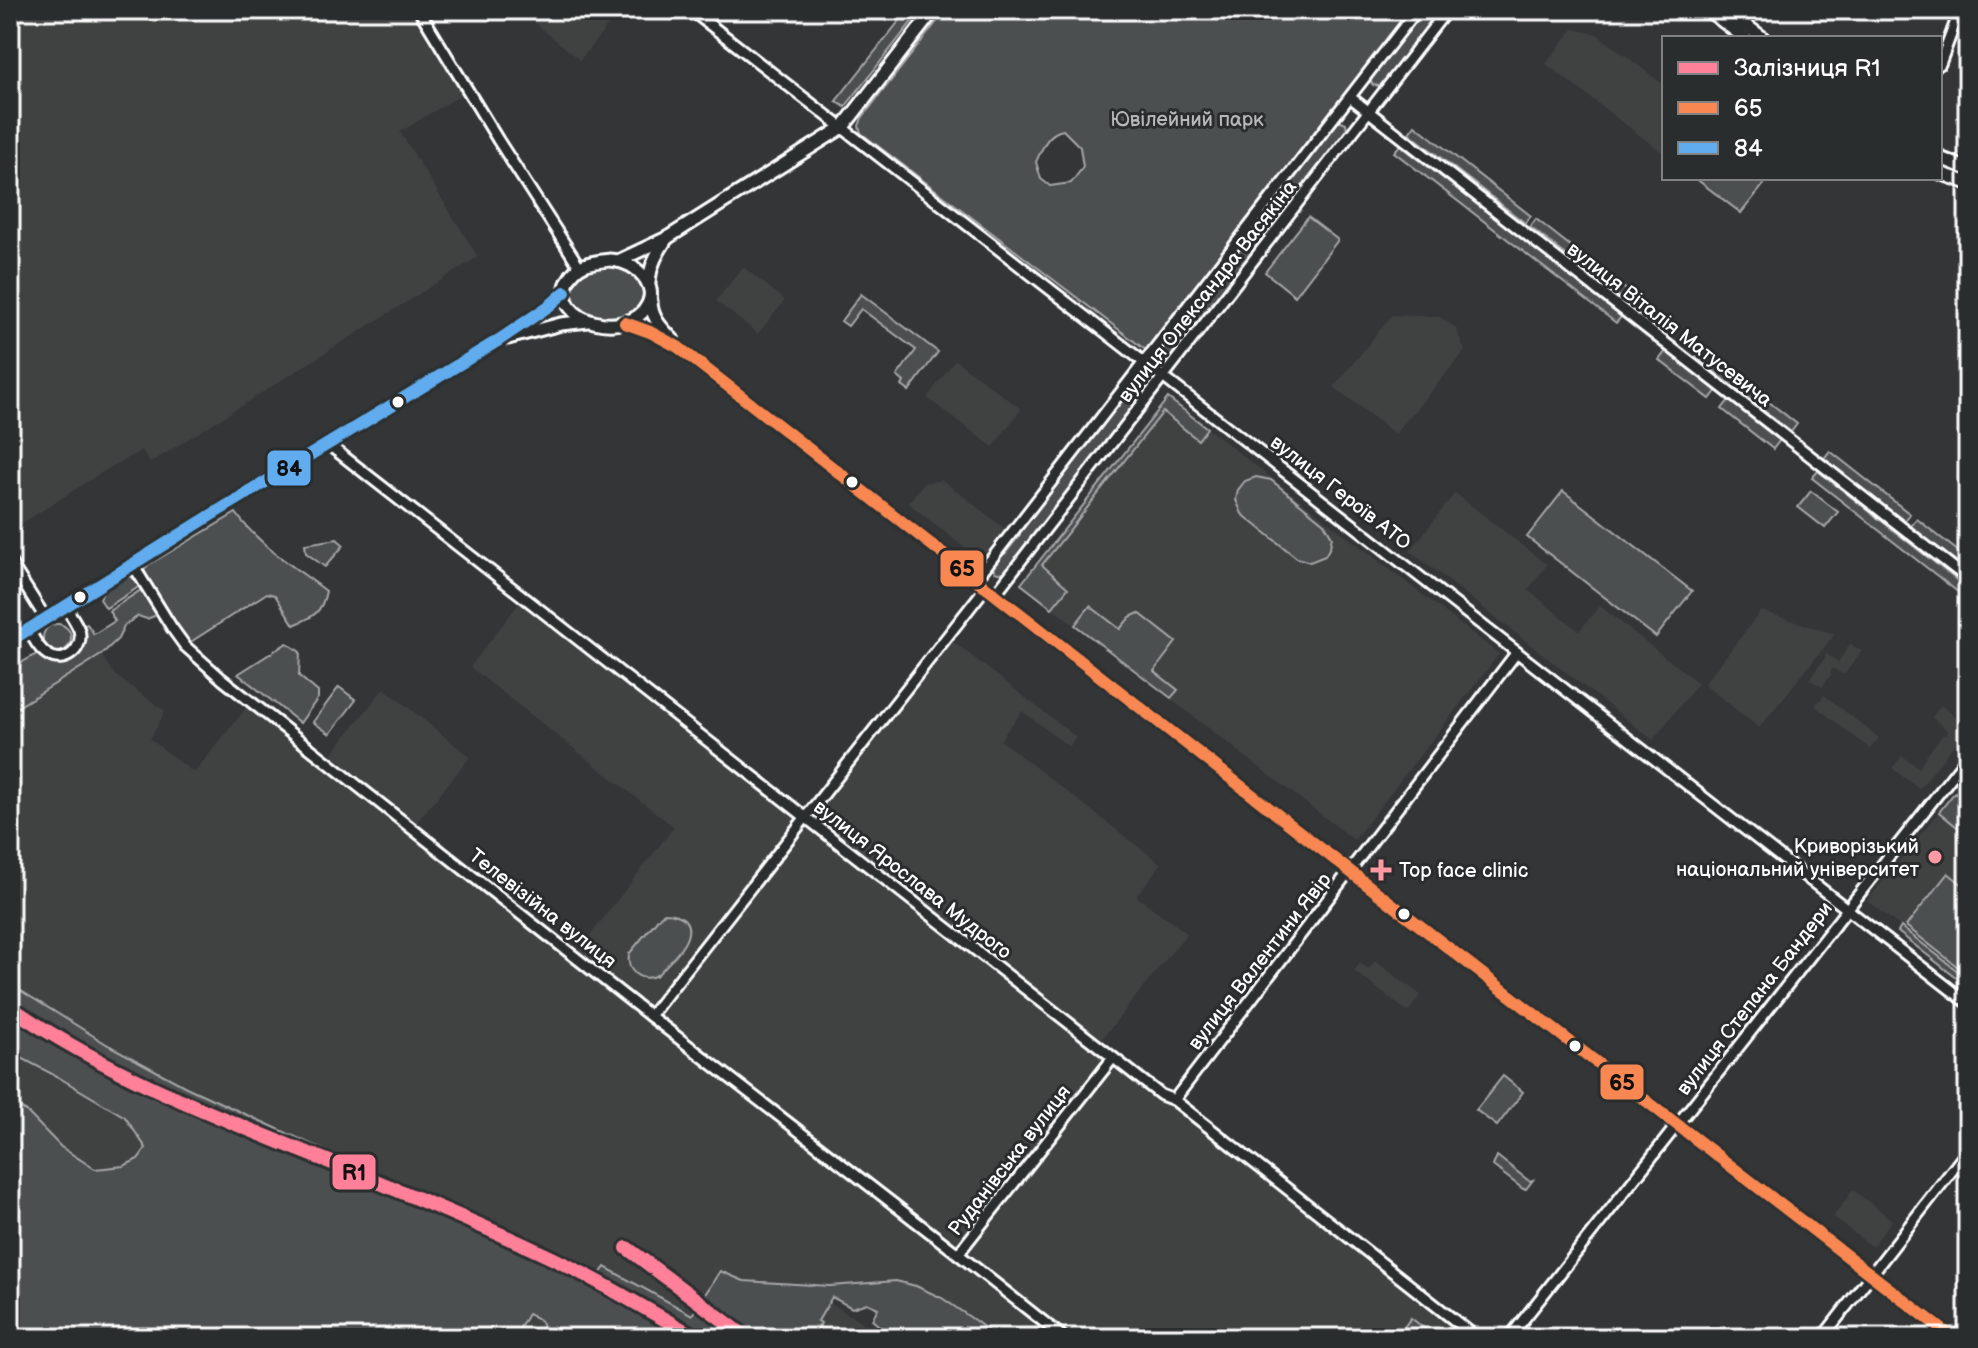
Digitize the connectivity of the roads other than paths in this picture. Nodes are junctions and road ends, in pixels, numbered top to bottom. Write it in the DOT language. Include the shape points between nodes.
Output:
graph roads {
  1 [pos="419,10"];
  2 [pos="691,10"];
  3 [pos="934,10"];
  4 [pos="1417,10"];
  5 [pos="1447,10"];
  6 [pos="1708,10"];
  7 [pos="1725,10"];
  8 [pos="1960,10"];
  9 [pos="1742,36"];
  10 [pos="1760,36"];
  11 [pos="1942,59"];
  12 [pos="1350,97"];
  13 [pos="1369,112"];
  14 [pos="843,127"];
  15 [pos="1942,159"];
  16 [pos="1968,169"];
  17 [pos="1942,174"];
  18 [pos="1968,183"];
  19 [pos="667,238"];
  20 [pos="618,261"];
  21 [pos="579,266"];
  22 [pos="649,284"];
  23 [pos="565,292"];
  24 [pos="651,298"];
  25 [pos="589,321"];
  26 [pos="625,323"];
  27 [pos="499,340"];
  28 [pos="678,347"];
  29 [pos="1144,362"];
  30 [pos="1163,376"];
  31 [pos="329,445"];
  32 [pos="10,562"];
  33 [pos="133,565"];
  34 [pos="1968,579"];
  35 [pos="985,587"];
  36 [pos="66,607"];
  37 [pos="46,619"];
  38 [pos="29,630"];
  39 [pos="10,641"];
  40 [pos="1517,652"];
  41 [pos="1968,756"];
  42 [pos="805,818"];
  43 [pos="1350,871"];
  44 [pos="1847,909"];
  45 [pos="1968,1003"];
  46 [pos="650,1016"];
  47 [pos="1113,1058"];
  48 [pos="1174,1100"];
  49 [pos="1676,1124"];
  50 [pos="1968,1150"];
  51 [pos="958,1254"];
  52 [pos="1871,1274"];
  53 [pos="1064,1338"];
  54 [pos="1477,1338"];
  55 [pos="1509,1338"];
  56 [pos="1822,1338"];
  57 [pos="1953,1338"];
  1 -- 21 [label="street"];
  2 -- 14 [label="street, вулиця Героїв АТО"];
  3 -- 14 [label="main road"];
  4 -- 12 [label="street, вулиця Олександра Васякіна"];
  5 -- 13 [label="street, вулиця Олександра Васякіна"];
  6 -- 9 [label="main road"];
  7 -- 10 [label="main road"];
  8 -- 11 [label="street"];
  12 -- 13 [label="street, вулиця Віталія Матусевича"];
  12 -- 29 [label="street, вулиця Олександра Васякіна"];
  13 -- 30 [label="street, вулиця Олександра Васякіна"];
  13 -- 34 [label="street, вулиця Віталія Матусевича"];
  14 -- 19 [label="main road"];
  14 -- 29 [label="street, вулиця Героїв АТО"];
  15 -- 16 [label="main road"];
  17 -- 18 [label="main road"];
  19 -- 20 [label="main road"];
  19 -- 22 [label="main road" via="650,268"];
  20 -- 21 [label="main road"];
  20 -- 22 [label="main road" via="637,270"];
  21 -- 23 [label="main road"];
  22 -- 24 [label="main road"];
  23 -- 25 [label="main road" via="573,311"];
  23 -- 27 [label="main road"];
  24 -- 26 [label="main road" via="637,318"];
  24 -- 28 [label="main road" via="655,319"];
  25 -- 26 [label="main road"];
  25 -- 27 [label="main road"];
  26 -- 28 [label="main road"];
  27 -- 31 [label="main road"];
  28 -- 35 [label="main road"];
  29 -- 30 [label="street, вулиця Героїв АТО"];
  29 -- 35 [label="street, вулиця Олександра Васякіна"];
  30 -- 35 [label="street, вулиця Олександра Васякіна"];
  30 -- 40 [label="street, вулиця Героїв АТО"];
  31 -- 33 [label="main road"];
  31 -- 42 [label="street, вулиця Ярослава Мудрого"];
  32 -- 37 [label="street"];
  33 -- 36 [label="main road"];
  33 -- 46 [label="street, Телевізійна вулиця" via="195,657"];
  35 -- 42 [label="street, вулиця Олександра Васякіна"];
  35 -- 43 [label="main road"];
  36 -- 37 [label="main road"];
  36 -- 38 [label="street" via="80,637 67,657 44,653"];
  37 -- 38 [label="main road"];
  38 -- 39 [label="main road"];
  40 -- 43 [label="street, вулиця Валентини Явір"];
  40 -- 44 [label="street, вулиця Героїв АТО"];
  41 -- 44 [label="street, вулиця Степана Бандери"];
  42 -- 46 [label="street, вулиця Олександра Васякіна"];
  42 -- 47 [label="street, вулиця Ярослава Мудрого"];
  43 -- 48 [label="street, вулиця Валентини Явір"];
  43 -- 49 [label="main road"];
  44 -- 45 [label="street, вулиця Героїв АТО"];
  44 -- 49 [label="street, вулиця Степана Бандери"];
  46 -- 51 [label="street, Телевізійна вулиця"];
  47 -- 48 [label="street, вулиця Ярослава Мудрого"];
  47 -- 51 [label="street, Руданівська вулиця"];
  48 -- 54 [label="street, вулиця Ярослава Мудрого"];
  49 -- 52 [label="main road"];
  49 -- 55 [label="street, вулиця Степана Бандери"];
  50 -- 52 [label="street"];
  51 -- 53 [label="street, Руданівська вулиця"];
  52 -- 56 [label="street"];
  52 -- 57 [label="main road"];
}
